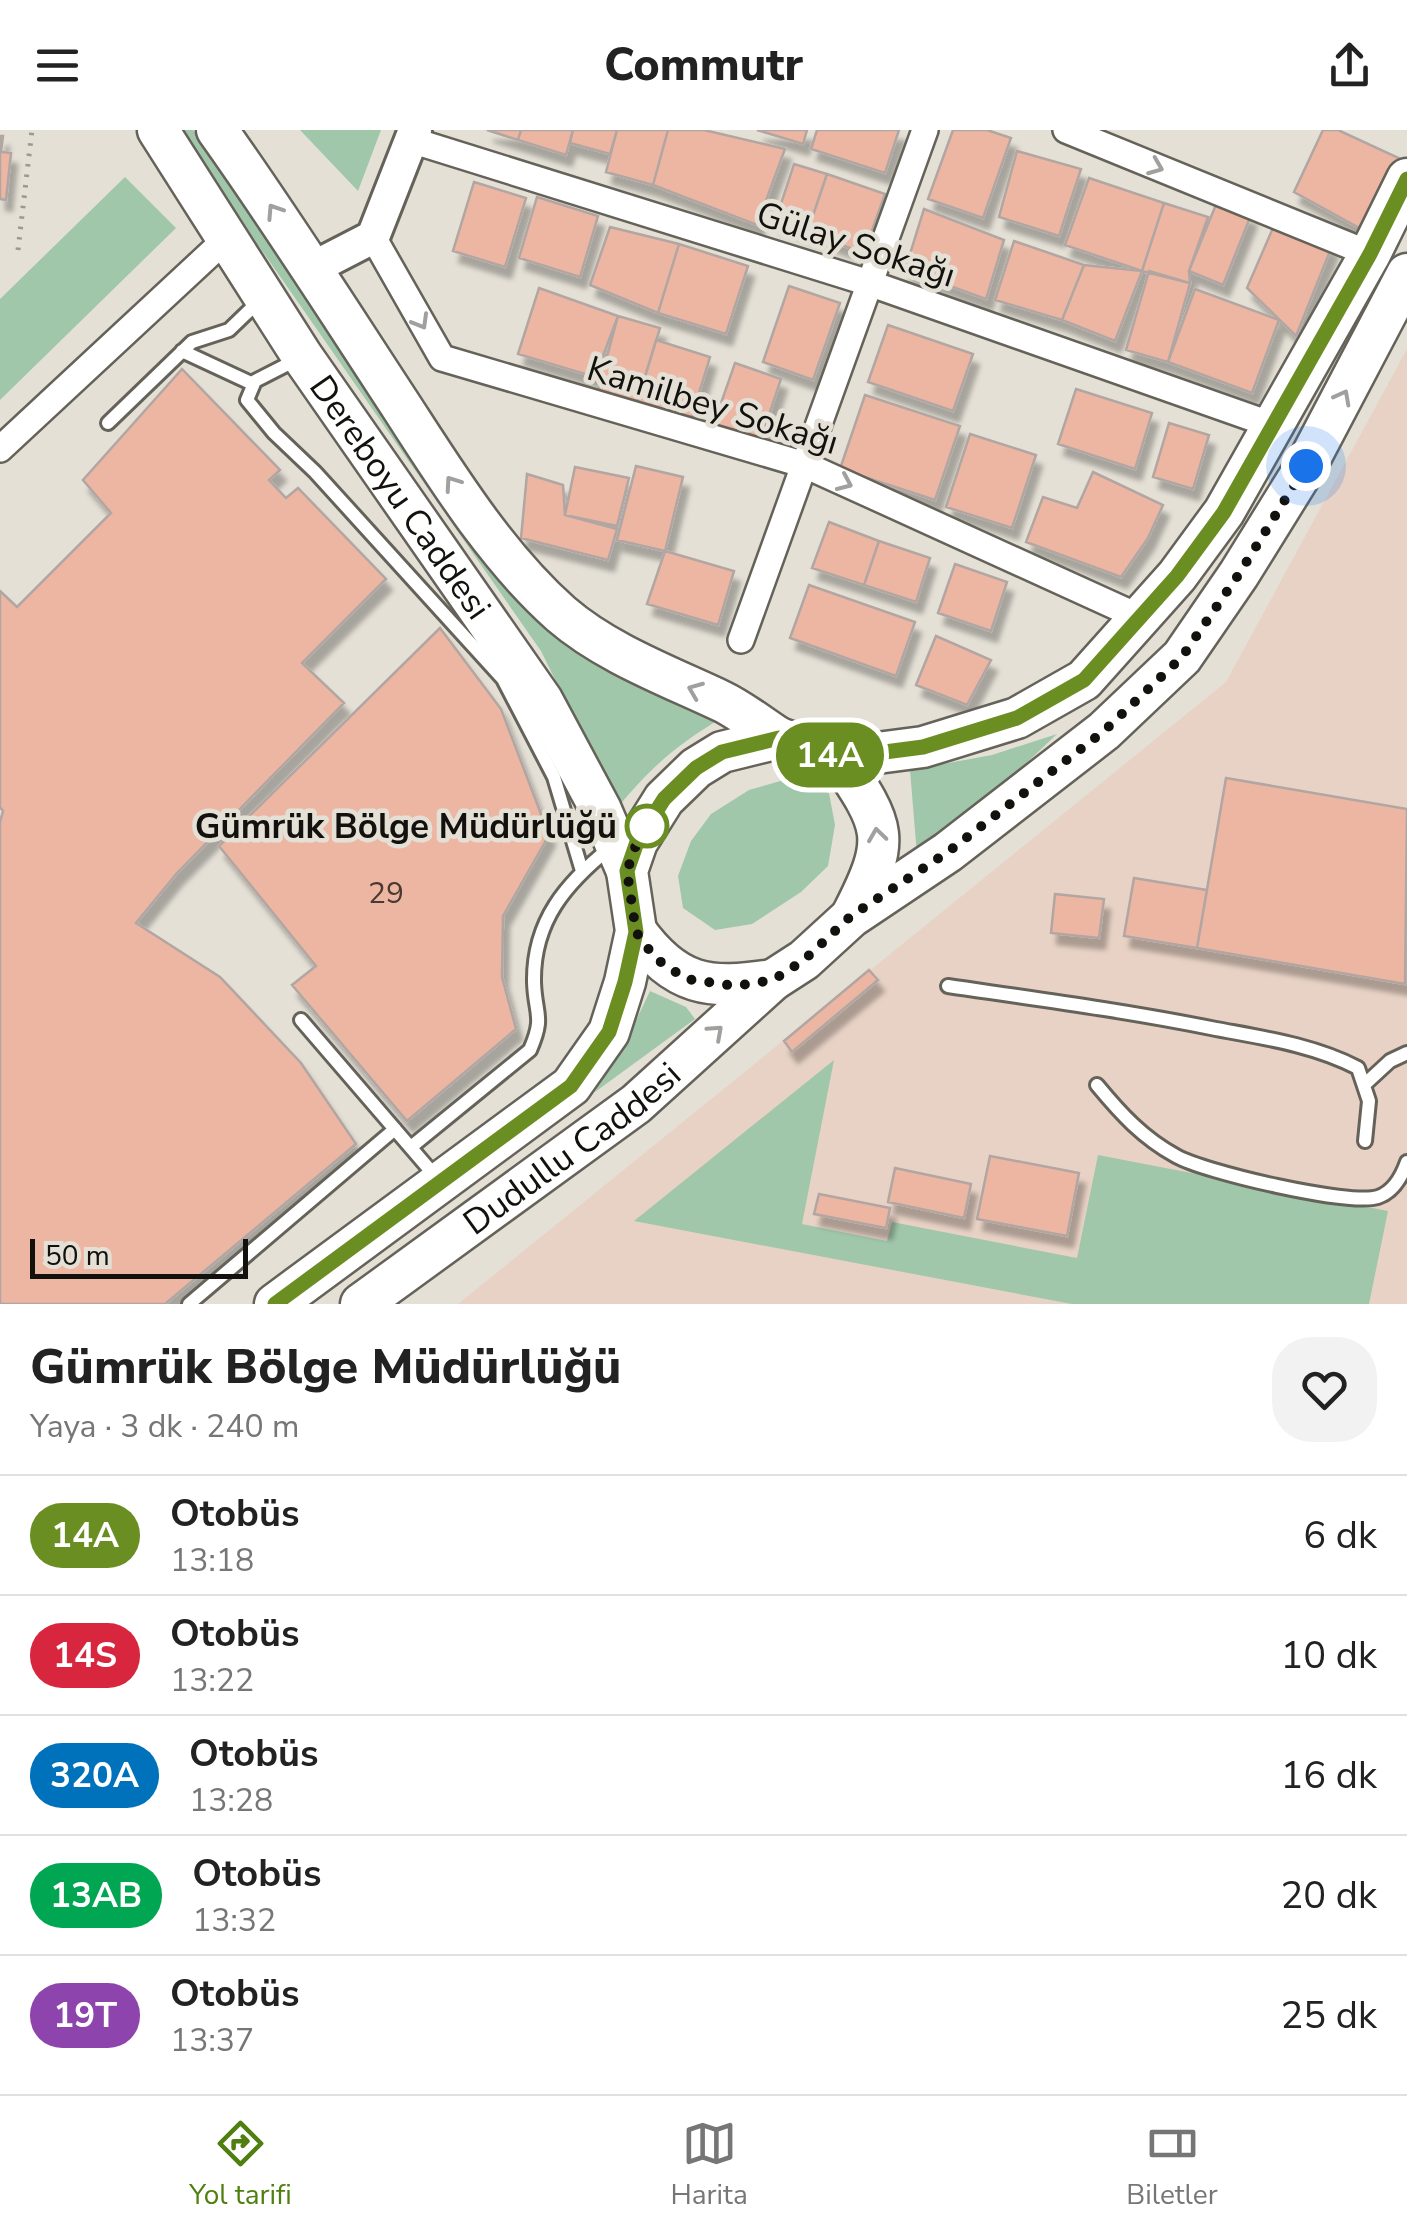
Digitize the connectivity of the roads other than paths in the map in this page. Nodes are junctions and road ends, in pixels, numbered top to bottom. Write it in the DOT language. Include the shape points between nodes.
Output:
graph roads {
  1 [pos="158,130"];
  2 [pos="217,130"];
  3 [pos="925,130"];
  4 [pos="1066,130"];
  5 [pos="413,135"];
  6 [pos="1407,179"];
  7 [pos="373,237"];
  8 [pos="225,240"];
  9 [pos="1370,254"];
  10 [pos="311,269"];
  11 [pos="1407,274"];
  12 [pos="869,284"];
  13 [pos="263,297"];
  14 [pos="182,351"];
  15 [pos="302,356"];
  16 [pos="253,384"];
  17 [pos="108,424"];
  18 [pos="1275,426"];
  19 [pos="0,449"];
  20 [pos="806,465"];
  21 [pos="1139,617"];
  22 [pos="741,640"];
  23 [pos="779,738"];
  24 [pos="839,758"];
  25 [pos="621,857"];
  26 [pos="582,871"];
  27 [pos="851,916"];
  28 [pos="636,932"];
  29 [pos="773,980"];
  30 [pos="948,986"];
  31 [pos="301,1020"];
  32 [pos="1407,1052"];
  33 [pos="1097,1085"];
  34 [pos="1364,1085"];
  35 [pos="394,1129"];
  36 [pos="1364,1141"];
  37 [pos="410,1147"];
  38 [pos="1407,1162"];
  39 [pos="441,1182"];
  40 [pos="189,1304"];
  41 [pos="275,1304"];
  42 [pos="361,1304"];
  1 -- 8 [label="main road, Dereboyu Caddesi"];
  10 -- 2 [label="main road, Dereboyu Caddesi, one-way"];
  3 -- 12 [label="street"];
  4 -- 9 [label="street, one-way"];
  5 -- 7 [label="street"];
  5 -- 12 [label="street, Gülay Sokağı"];
  6 -- 9 [label="main road"];
  7 -- 10 [label="street"];
  7 -- 20 [label="street, Kamilbey Sokağı, one-way" via="442,358"];
  8 -- 13 [label="main road, Dereboyu Caddesi"];
  8 -- 19 [label="street"];
  9 -- 18 [label="main road"];
  23 -- 10 [label="main road, Dereboyu Caddesi, one-way" via="724,702 610,646 563,616 524,577 452,484"];
  27 -- 11 [label="main road, Dudullu Caddesi, one-way" via="948,852 1088,743 1182,657 1306,466"];
  12 -- 18 [label="street, Gülay Sokağı"];
  12 -- 20 [label="street"];
  13 -- 14 [label="lane" via="229,330"];
  13 -- 15 [label="main road, Dereboyu Caddesi"];
  14 -- 16 [label="lane"];
  14 -- 17 [label="lane"];
  15 -- 16 [label="lane"];
  15 -- 25 [label="main road, Dereboyu Caddesi" via="542,700"];
  16 -- 26 [label="lane" via="247,400 258,416 503,679 554,776"];
  18 -- 21 [label="main road" via="1224,512"];
  20 -- 21 [label="street, Kamilbey Sokağı, one-way"];
  20 -- 22 [label="street"];
  21 -- 24 [label="main road" via="1084,680 1017,718 923,747"];
  23 -- 24 [label="main road"];
  23 -- 25 [label="main road" via="722,752 696,768"];
  27 -- 24 [label="main road, Dudullu Caddesi, one-way" via="880,850 877,823"];
  25 -- 26 [label="lane"];
  25 -- 28 [label="main road, Dudullu Caddesi"];
  26 -- 37 [label="lane" via="537,940 540,1028 530,1050"];
  27 -- 29 [label="main road, Dudullu Caddesi"];
  28 -- 29 [label="main road" via="655,958 686,979 735,986"];
  28 -- 39 [label="main road, Dudullu Caddesi" via="609,1032 571,1086"];
  42 -- 29 [label="main road, Dudullu Caddesi, one-way" via="636,1104"];
  30 -- 34 [label="lane" via="1295,1044 1358,1068"];
  31 -- 35 [label="lane"];
  32 -- 34 [label="lane"];
  33 -- 38 [label="lane" via="1135,1130 1180,1158 1272,1184 1345,1199 1378,1197 1398,1181"];
  34 -- 36 [label="lane"];
  35 -- 37 [label="lane"];
  35 -- 40 [label="lane"];
  37 -- 39 [label="lane"];
  39 -- 41 [label="main road, Dudullu Caddesi"];
}
